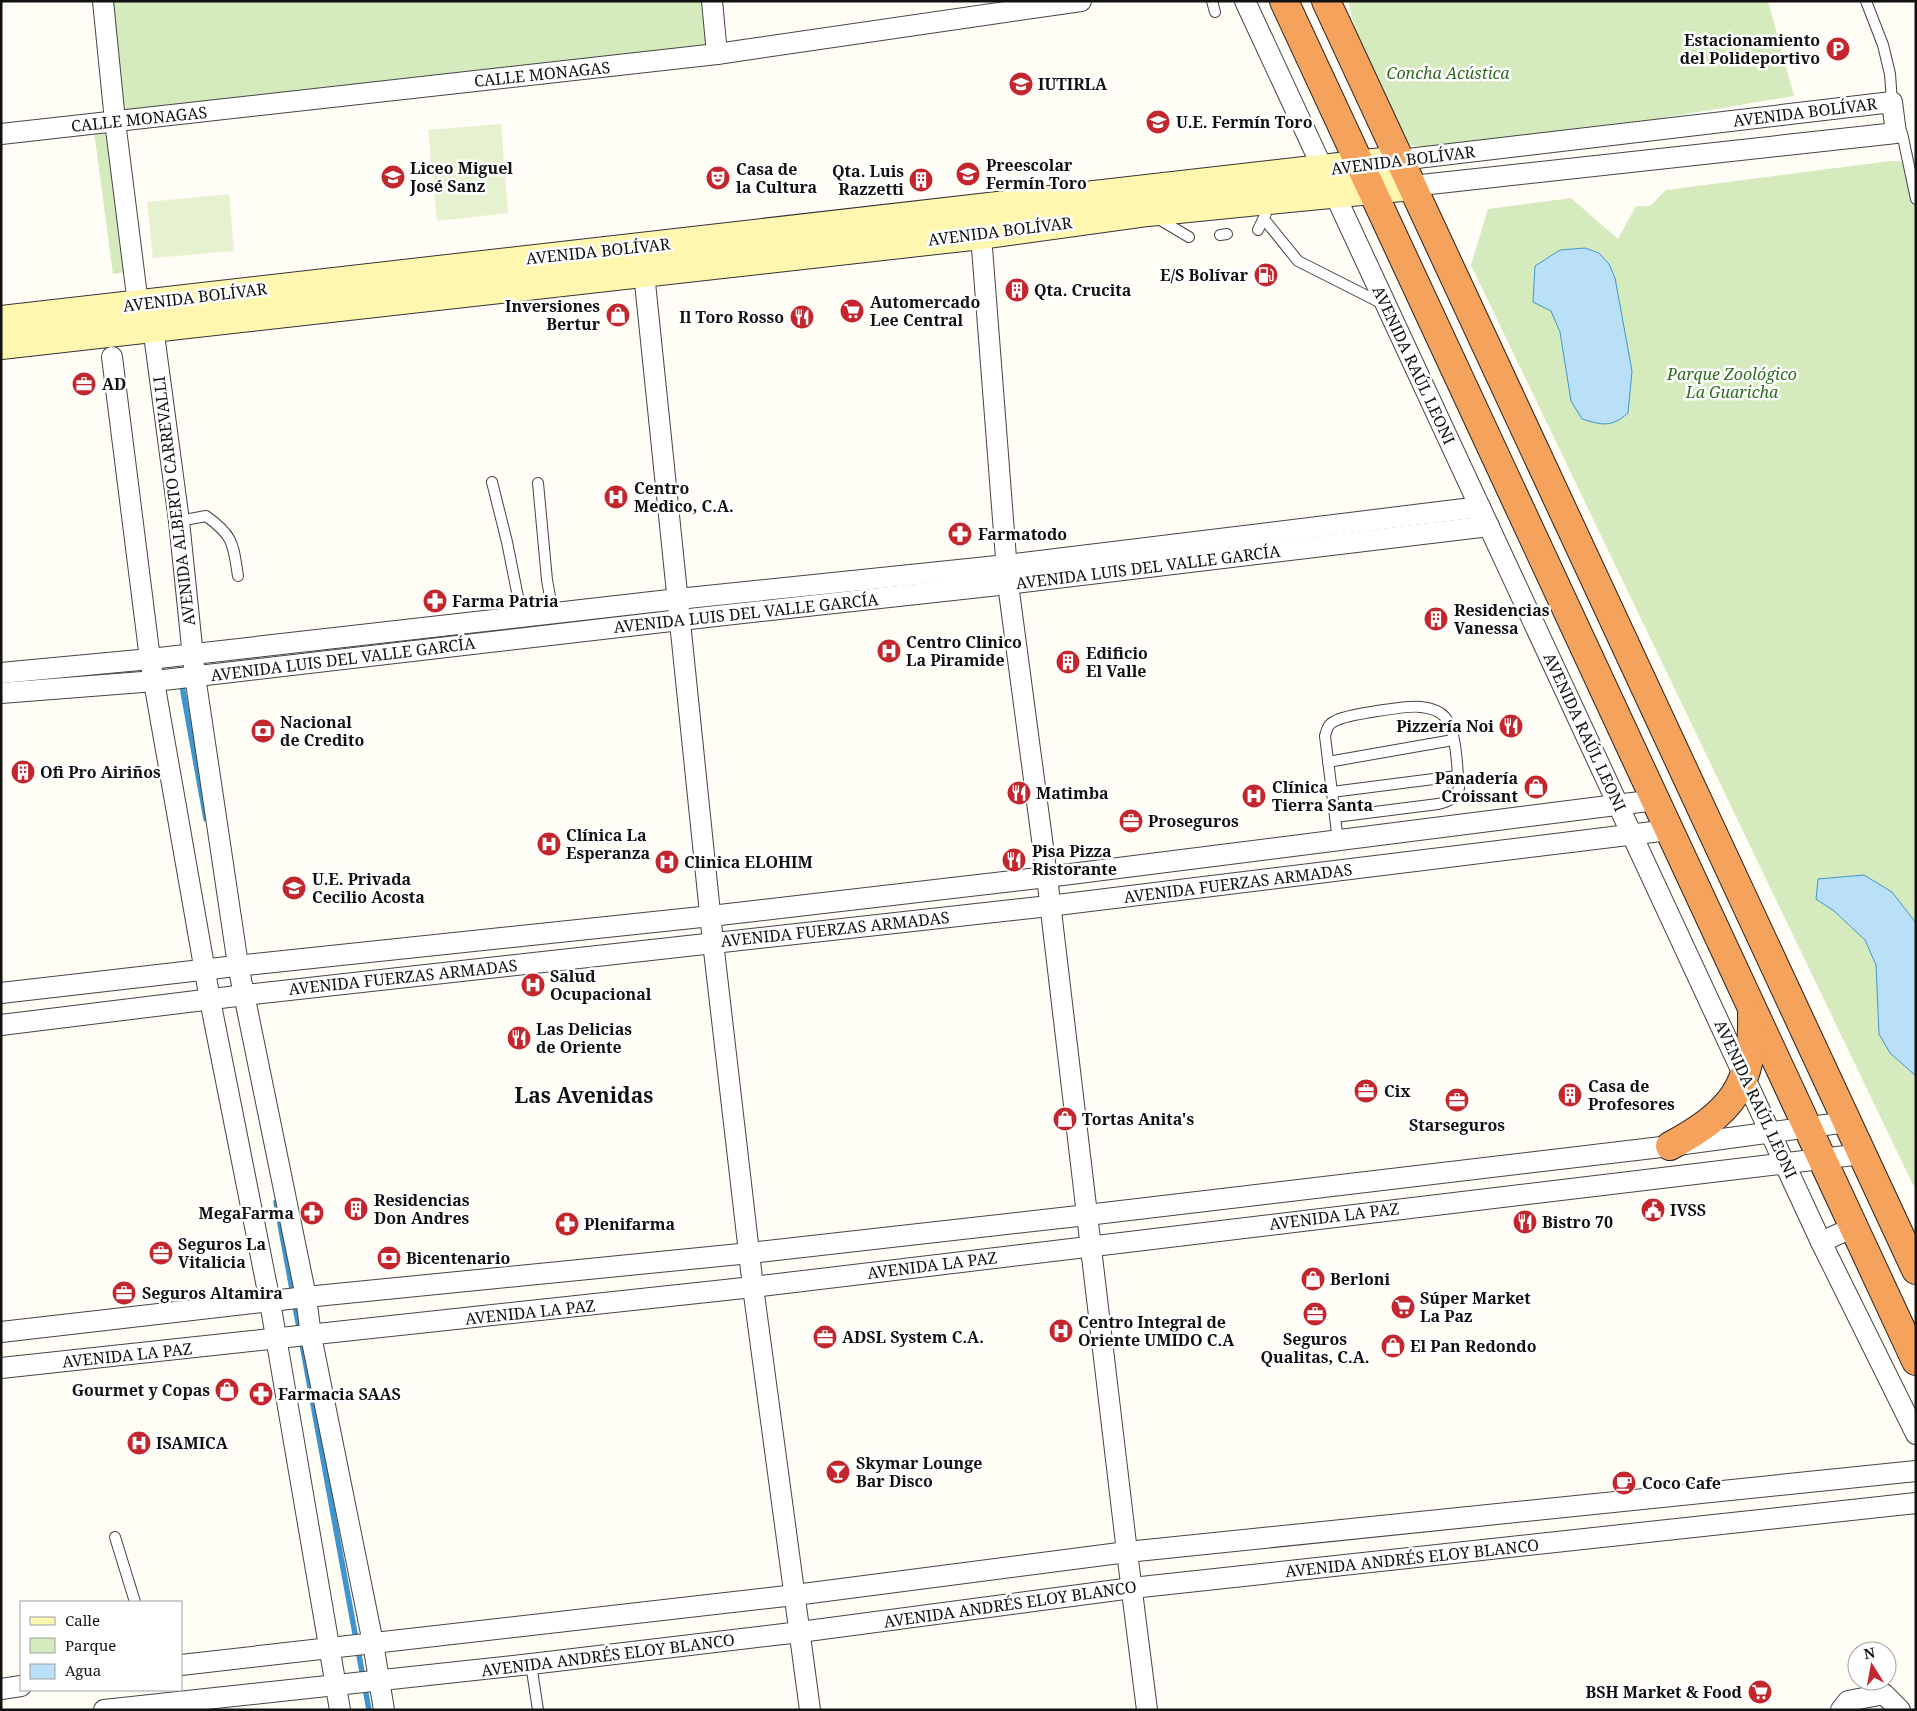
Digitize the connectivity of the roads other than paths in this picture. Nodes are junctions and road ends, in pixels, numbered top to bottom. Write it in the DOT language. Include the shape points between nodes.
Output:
graph roads {
  1 [pos="103,1"];
  2 [pos="712,1"];
  3 [pos="1080,1"];
  4 [pos="1245,1"];
  5 [pos="1284,1"];
  6 [pos="1326,1"];
  7 [pos="1336,1"];
  8 [pos="1866,1"];
  9 [pos="1343,38"];
  10 [pos="717,54"];
  11 [pos="1892,102"];
  12 [pos="115,121"];
  13 [pos="1902,133"];
  14 [pos="1,134"];
  15 [pos="1400,160"];
  16 [pos="1360,164"];
  17 [pos="1323,169"];
  18 [pos="1412,186"];
  19 [pos="1372,190"];
  20 [pos="1335,194"];
  21 [pos="1916,199"];
  22 [pos="1268,209"];
  23 [pos="1148,212"];
  24 [pos="1258,230"];
  25 [pos="981,235"];
  26 [pos="1189,238"];
  27 [pos="644,273"];
  28 [pos="138,304"];
  29 [pos="1385,305"];
  30 [pos="1,320"];
  31 [pos="152,326"];
  32 [pos="1,345"];
  33 [pos="112,357"];
  34 [pos="492,482"];
  35 [pos="538,483"];
  36 [pos="1480,507"];
  37 [pos="178,521"];
  38 [pos="1490,526"];
  39 [pos="1007,575"];
  40 [pos="238,576"];
  41 [pos="678,599"];
  42 [pos="553,613"];
  43 [pos="522,617"];
  44 [pos="680,620"];
  45 [pos="193,654"];
  46 [pos="150,659"];
  47 [pos="1,673"];
  48 [pos="195,676"];
  49 [pos="155,681"];
  50 [pos="1,693"];
  51 [pos="1453,740"];
  52 [pos="1328,762"];
  53 [pos="1458,776"];
  54 [pos="1332,792"];
  55 [pos="1656,800"];
  56 [pos="1619,806"];
  57 [pos="1335,817"];
  58 [pos="1669,830"];
  59 [pos="1633,835"];
  60 [pos="1338,841"];
  61 [pos="1047,877"];
  62 [pos="1049,906"];
  63 [pos="711,916"];
  64 [pos="713,942"];
  65 [pos="237,965"];
  66 [pos="206,969"];
  67 [pos="1,993"];
  68 [pos="243,995"];
  69 [pos="212,1000"];
  70 [pos="1752,1008"];
  71 [pos="1,1025"];
  72 [pos="1745,1077"];
  73 [pos="1847,1122"];
  74 [pos="1808,1128"];
  75 [pos="1771,1132"];
  76 [pos="1670,1146"];
  77 [pos="1862,1154"];
  78 [pos="1822,1158"];
  79 [pos="1785,1162"];
  80 [pos="1087,1215"];
  81 [pos="1854,1228"];
  82 [pos="1821,1242"];
  83 [pos="1090,1245"];
  84 [pos="750,1253"];
  85 [pos="1916,1270"];
  86 [pos="753,1287"];
  87 [pos="293,1299"];
  88 [pos="1,1332"];
  89 [pos="298,1337"];
  90 [pos="1916,1361"];
  91 [pos="1,1368"];
  92 [pos="1916,1434"];
  93 [pos="1916,1470"];
  94 [pos="1916,1503"];
  95 [pos="115,1537"];
  96 [pos="1127,1552"];
  97 [pos="1132,1588"];
  98 [pos="795,1595"];
  99 [pos="135,1601"];
  100 [pos="800,1632"];
  101 [pos="371,1643"];
  102 [pos="332,1648"];
  103 [pos="531,1664"];
  104 [pos="182,1665"];
  105 [pos="377,1681"];
  106 [pos="337,1684"];
  107 [pos="20,1686"];
  108 [pos="1,1689"];
  109 [pos="104,1710"];
  110 [pos="340,1710"];
  111 [pos="384,1710"];
  112 [pos="538,1710"];
  113 [pos="810,1710"];
  114 [pos="1148,1710"];
  115 [pos="1841,1710"];
  116 [pos="1900,1710"];
  1 -- 12 [label="street"];
  2 -- 10 [label="street"];
  3 -- 10 [label="street, CALLE MONAGAS"];
  4 -- 17 [label="street, AVENIDA RAÚL LEONI"];
  5 -- 16 [label="highway"];
  6 -- 9 [label="highway"];
  7 -- 9 [label="street"];
  8 -- 11 [label="lane" via="1883,45"];
  9 -- 15 [label="highway"];
  10 -- 12 [label="street, CALLE MONAGAS"];
  11 -- 15 [label="street, AVENIDA BOLÍVAR"];
  11 -- 18 [label="street, AVENIDA BOLÍVAR" via="1896,133"];
  12 -- 14 [label="street, CALLE MONAGAS"];
  12 -- 28 [label="street"];
  13 -- 21 [label="lane"];
  15 -- 16 [label="street, AVENIDA BOLÍVAR"];
  15 -- 18 [label="highway"];
  16 -- 17 [label="street, AVENIDA BOLÍVAR"];
  16 -- 19 [label="highway"];
  17 -- 20 [label="street, AVENIDA RAÚL LEONI"];
  17 -- 28 [label="street, AVENIDA BOLÍVAR"];
  18 -- 19 [label="street, AVENIDA BOLÍVAR"];
  18 -- 73 [label="highway"];
  19 -- 20 [label="street, AVENIDA BOLÍVAR"];
  19 -- 55 [label="highway"];
  20 -- 22 [label="street, AVENIDA BOLÍVAR"];
  20 -- 29 [label="street, AVENIDA RAÚL LEONI"];
  22 -- 23 [label="street, AVENIDA BOLÍVAR"];
  22 -- 24 [label="lane"];
  22 -- 29 [label="lane" via="1298,261"];
  23 -- 25 [label="street, AVENIDA BOLÍVAR"];
  23 -- 26 [label="lane"];
  25 -- 27 [label="street, AVENIDA BOLÍVAR"];
  25 -- 39 [label="street"];
  27 -- 31 [label="street, AVENIDA BOLÍVAR"];
  27 -- 41 [label="street"];
  28 -- 30 [label="street, AVENIDA BOLÍVAR"];
  29 -- 36 [label="street, AVENIDA RAÚL LEONI"];
  31 -- 32 [label="street, AVENIDA BOLÍVAR"];
  31 -- 37 [label="street, AVENIDA ALBERTO CARREVALLI"];
  33 -- 46 [label="street"];
  34 -- 43 [label="lane"];
  35 -- 42 [label="lane"];
  36 -- 38 [label="street, AVENIDA RAÚL LEONI"];
  36 -- 39 [label="street, AVENIDA LUIS DEL VALLE GARCÍA"];
  37 -- 40 [label="lane" via="206,516 222,527 233,542"];
  37 -- 45 [label="street, AVENIDA ALBERTO CARREVALLI"];
  38 -- 39 [label="street, AVENIDA LUIS DEL VALLE GARCÍA"];
  38 -- 56 [label="street, AVENIDA RAÚL LEONI"];
  39 -- 41 [label="street, AVENIDA LUIS DEL VALLE GARCÍA"];
  39 -- 44 [label="street, AVENIDA LUIS DEL VALLE GARCÍA"];
  39 -- 61 [label="street"];
  41 -- 42 [label="street, AVENIDA LUIS DEL VALLE GARCÍA"];
  41 -- 44 [label="street"];
  42 -- 43 [label="street, AVENIDA LUIS DEL VALLE GARCÍA"];
  43 -- 45 [label="street, AVENIDA LUIS DEL VALLE GARCÍA"];
  44 -- 48 [label="street, AVENIDA LUIS DEL VALLE GARCÍA"];
  44 -- 63 [label="street"];
  45 -- 46 [label="street, AVENIDA LUIS DEL VALLE GARCÍA"];
  45 -- 48 [label="street, AVENIDA ALBERTO CARREVALLI"];
  46 -- 47 [label="street, AVENIDA LUIS DEL VALLE GARCÍA"];
  46 -- 49 [label="street"];
  48 -- 49 [label="street, AVENIDA LUIS DEL VALLE GARCÍA"];
  48 -- 65 [label="street, AVENIDA ALBERTO CARREVALLI"];
  49 -- 50 [label="street, AVENIDA LUIS DEL VALLE GARCÍA"];
  49 -- 66 [label="street"];
  51 -- 52 [label="lane"];
  51 -- 52 [label="lane" via="1452,728 1445,717 1428,708 1419,706 1346,716 1328,726 1325,736"];
  51 -- 53 [label="lane"];
  52 -- 54 [label="lane"];
  53 -- 54 [label="lane"];
  53 -- 57 [label="lane" via="1459,788 1449,802"];
  54 -- 57 [label="lane"];
  55 -- 56 [label="street, AVENIDA FUERZAS ARMADAS"];
  55 -- 58 [label="highway"];
  56 -- 59 [label="street, AVENIDA RAÚL LEONI"];
  56 -- 60 [label="street, AVENIDA FUERZAS ARMADAS"];
  57 -- 60 [label="lane"];
  58 -- 59 [label="street, AVENIDA FUERZAS ARMADAS"];
  58 -- 70 [label="highway"];
  59 -- 62 [label="street, AVENIDA FUERZAS ARMADAS"];
  59 -- 72 [label="street, AVENIDA RAÚL LEONI"];
  60 -- 61 [label="street, AVENIDA FUERZAS ARMADAS"];
  61 -- 62 [label="street"];
  61 -- 63 [label="street, AVENIDA FUERZAS ARMADAS"];
  62 -- 64 [label="street, AVENIDA FUERZAS ARMADAS"];
  62 -- 80 [label="street"];
  63 -- 64 [label="street"];
  63 -- 65 [label="street, AVENIDA FUERZAS ARMADAS"];
  64 -- 68 [label="street, AVENIDA FUERZAS ARMADAS"];
  64 -- 84 [label="street"];
  65 -- 66 [label="street, AVENIDA FUERZAS ARMADAS"];
  65 -- 68 [label="street, AVENIDA ALBERTO CARREVALLI"];
  66 -- 67 [label="street, AVENIDA FUERZAS ARMADAS"];
  66 -- 69 [label="street"];
  68 -- 69 [label="street, AVENIDA FUERZAS ARMADAS"];
  68 -- 87 [label="street, AVENIDA ALBERTO CARREVALLI"];
  69 -- 71 [label="street, AVENIDA FUERZAS ARMADAS"];
  69 -- 87 [label="street"];
  70 -- 72 [label="highway" via="1751,1053"];
  70 -- 74 [label="highway"];
  72 -- 75 [label="street, AVENIDA RAÚL LEONI"];
  72 -- 76 [label="highway" via="1717,1115"];
  73 -- 74 [label="street, AVENIDA LA PAZ"];
  73 -- 77 [label="highway"];
  74 -- 75 [label="street, AVENIDA LA PAZ"];
  74 -- 78 [label="highway"];
  75 -- 76 [label="street, AVENIDA LA PAZ"];
  75 -- 79 [label="street, AVENIDA RAÚL LEONI"];
  76 -- 80 [label="street, AVENIDA LA PAZ"];
  77 -- 78 [label="street, AVENIDA LA PAZ"];
  77 -- 85 [label="highway"];
  78 -- 79 [label="street, AVENIDA LA PAZ"];
  78 -- 81 [label="highway"];
  79 -- 82 [label="street, AVENIDA RAÚL LEONI"];
  79 -- 83 [label="street, AVENIDA LA PAZ"];
  80 -- 83 [label="street"];
  80 -- 84 [label="street, AVENIDA LA PAZ"];
  81 -- 82 [label="street"];
  81 -- 90 [label="highway"];
  82 -- 92 [label="street, AVENIDA RAÚL LEONI"];
  83 -- 86 [label="street, AVENIDA LA PAZ"];
  83 -- 96 [label="street"];
  84 -- 86 [label="street"];
  84 -- 87 [label="street, AVENIDA LA PAZ"];
  86 -- 89 [label="street, AVENIDA LA PAZ"];
  86 -- 98 [label="street"];
  87 -- 88 [label="street, AVENIDA LA PAZ"];
  87 -- 89 [label="street"];
  87 -- 89 [label="street"];
  89 -- 91 [label="street, AVENIDA LA PAZ"];
  89 -- 101 [label="street"];
  89 -- 102 [label="street"];
  93 -- 96 [label="street"];
  94 -- 97 [label="street, AVENIDA ANDRÉS ELOY BLANCO"];
  95 -- 99 [label="lane"];
  96 -- 97 [label="street"];
  96 -- 98 [label="street"];
  97 -- 100 [label="street, AVENIDA ANDRÉS ELOY BLANCO"];
  97 -- 114 [label="street"];
  98 -- 100 [label="street"];
  98 -- 101 [label="street"];
  100 -- 103 [label="street, AVENIDA ANDRÉS ELOY BLANCO"];
  100 -- 113 [label="street"];
  101 -- 102 [label="street"];
  101 -- 105 [label="street"];
  102 -- 104 [label="street"];
  102 -- 106 [label="street"];
  103 -- 105 [label="street, AVENIDA ANDRÉS ELOY BLANCO"];
  103 -- 112 [label="lane"];
  105 -- 106 [label="street, AVENIDA ANDRÉS ELOY BLANCO"];
  105 -- 111 [label="street"];
  106 -- 109 [label="street, AVENIDA ANDRÉS ELOY BLANCO"];
  106 -- 110 [label="street"];
  107 -- 108 [label="street"];
  115 -- 116 [label="street" via="1848,1701 1884,1694"];
}
